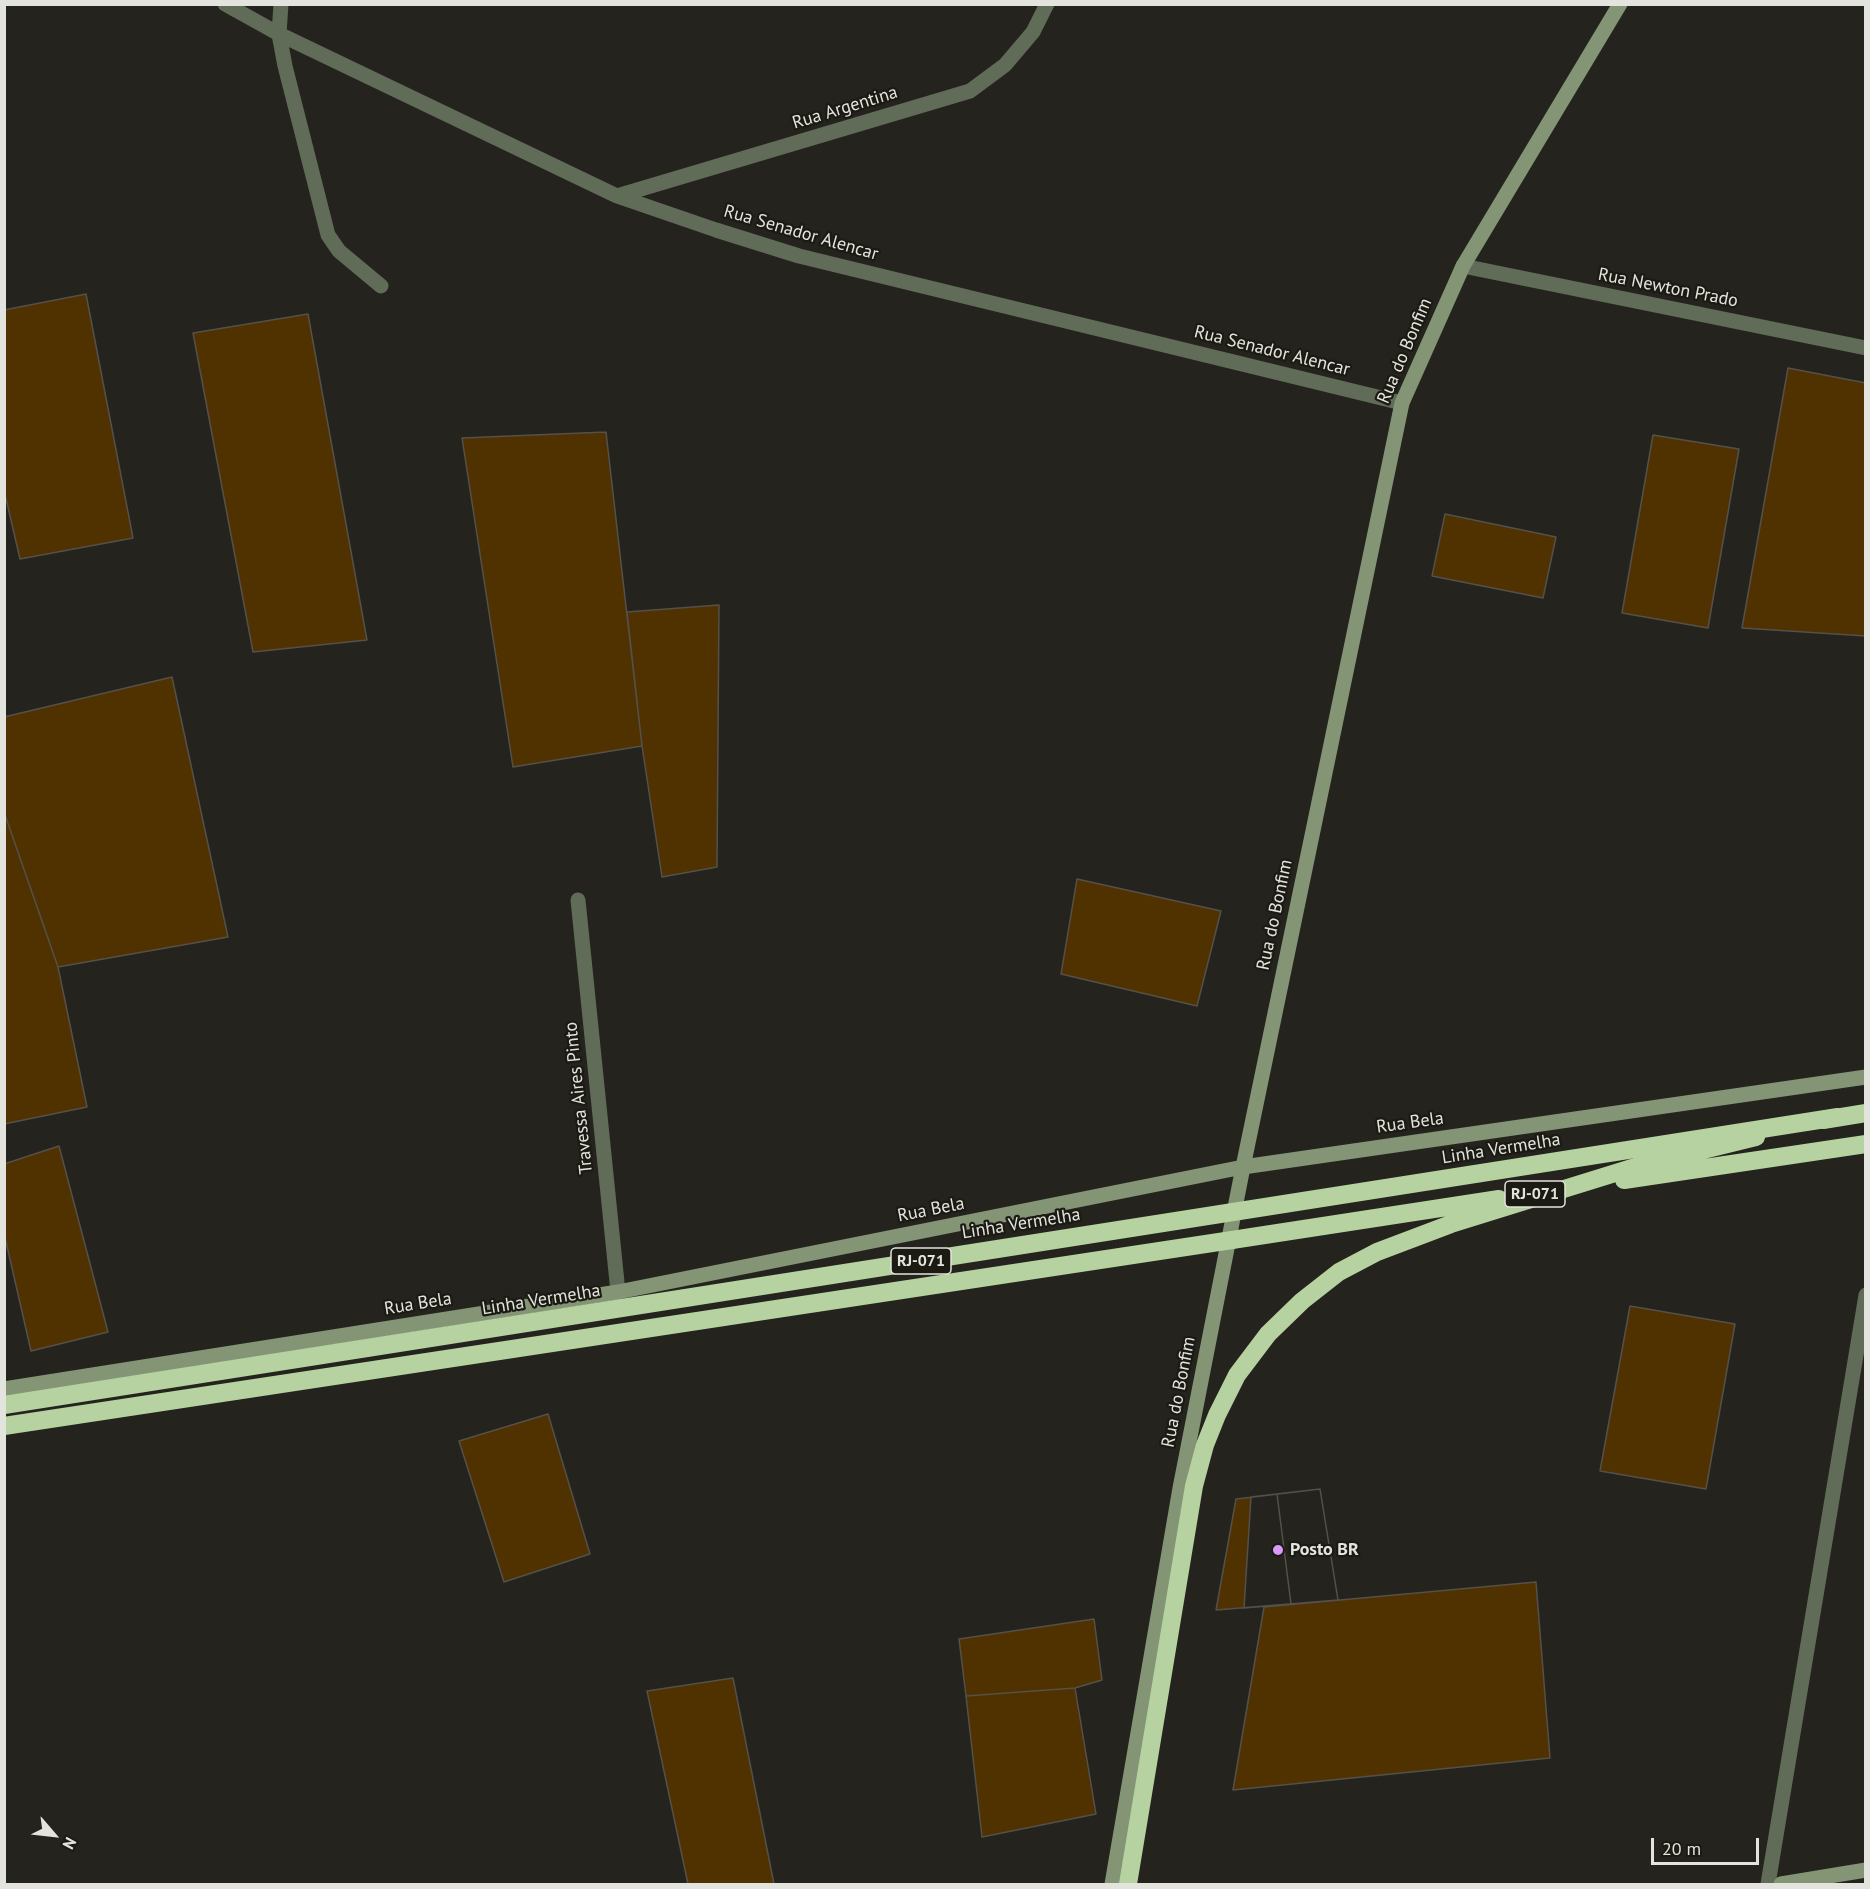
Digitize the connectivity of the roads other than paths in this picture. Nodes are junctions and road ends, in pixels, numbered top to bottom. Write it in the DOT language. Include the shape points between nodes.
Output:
graph roads {
  1 [pos="225,4"];
  2 [pos="281,4"];
  3 [pos="1047,4"];
  4 [pos="1620,4"];
  5 [pos="279,34"];
  6 [pos="617,196"];
  7 [pos="1463,266"];
  8 [pos="381,286"];
  9 [pos="1866,348"];
  10 [pos="1402,403"];
  11 [pos="578,900"];
  12 [pos="1866,1077"];
  13 [pos="1866,1113"];
  14 [pos="1839,1117"];
  15 [pos="1866,1144"];
  16 [pos="1243,1167"];
  17 [pos="618,1292"];
  18 [pos="1866,1295"];
  19 [pos="4,1389"];
  20 [pos="4,1405"];
  21 [pos="4,1426"];
  22 [pos="1866,1870"];
  23 [pos="1112,1884"];
  24 [pos="1128,1884"];
  25 [pos="1768,1884"];
  26 [pos="1781,1884"];
  1 -- 5 [label="street, Rua Senador Alencar"];
  2 -- 5 [label="street"];
  3 -- 6 [label="street, Rua Argentina" via="1033,32 1005,65 970,91"];
  4 -- 7 [label="street, Rua do Bonfim"];
  5 -- 6 [label="street, Rua Senador Alencar"];
  5 -- 8 [label="street" via="328,235 339,251"];
  6 -- 10 [label="street, Rua Senador Alencar" via="799,256"];
  7 -- 9 [label="street, Rua Newton Prado"];
  7 -- 10 [label="street, Rua do Bonfim"];
  10 -- 16 [label="street, Rua do Bonfim"];
  11 -- 17 [label="street, Travessa Aires Pinto"];
  12 -- 16 [label="street, Rua Bela"];
  13 -- 14 [label="highway, Linha Vermelha / RJ-071"];
  14 -- 20 [label="highway, Linha Vermelha / RJ-071, bridge"];
  14 -- 24 [label="highway, bridge" via="1638,1166 1451,1224 1377,1252 1339,1272 1268,1334 1237,1375 1204,1445"];
  15 -- 21 [label="highway, RJ-071, bridge"];
  16 -- 17 [label="street, Rua Bela"];
  16 -- 23 [label="street, Rua do Bonfim" via="1180,1488"];
  17 -- 19 [label="street, Rua Bela"];
  18 -- 25 [label="street"];
  22 -- 26 [label="street"];
}
